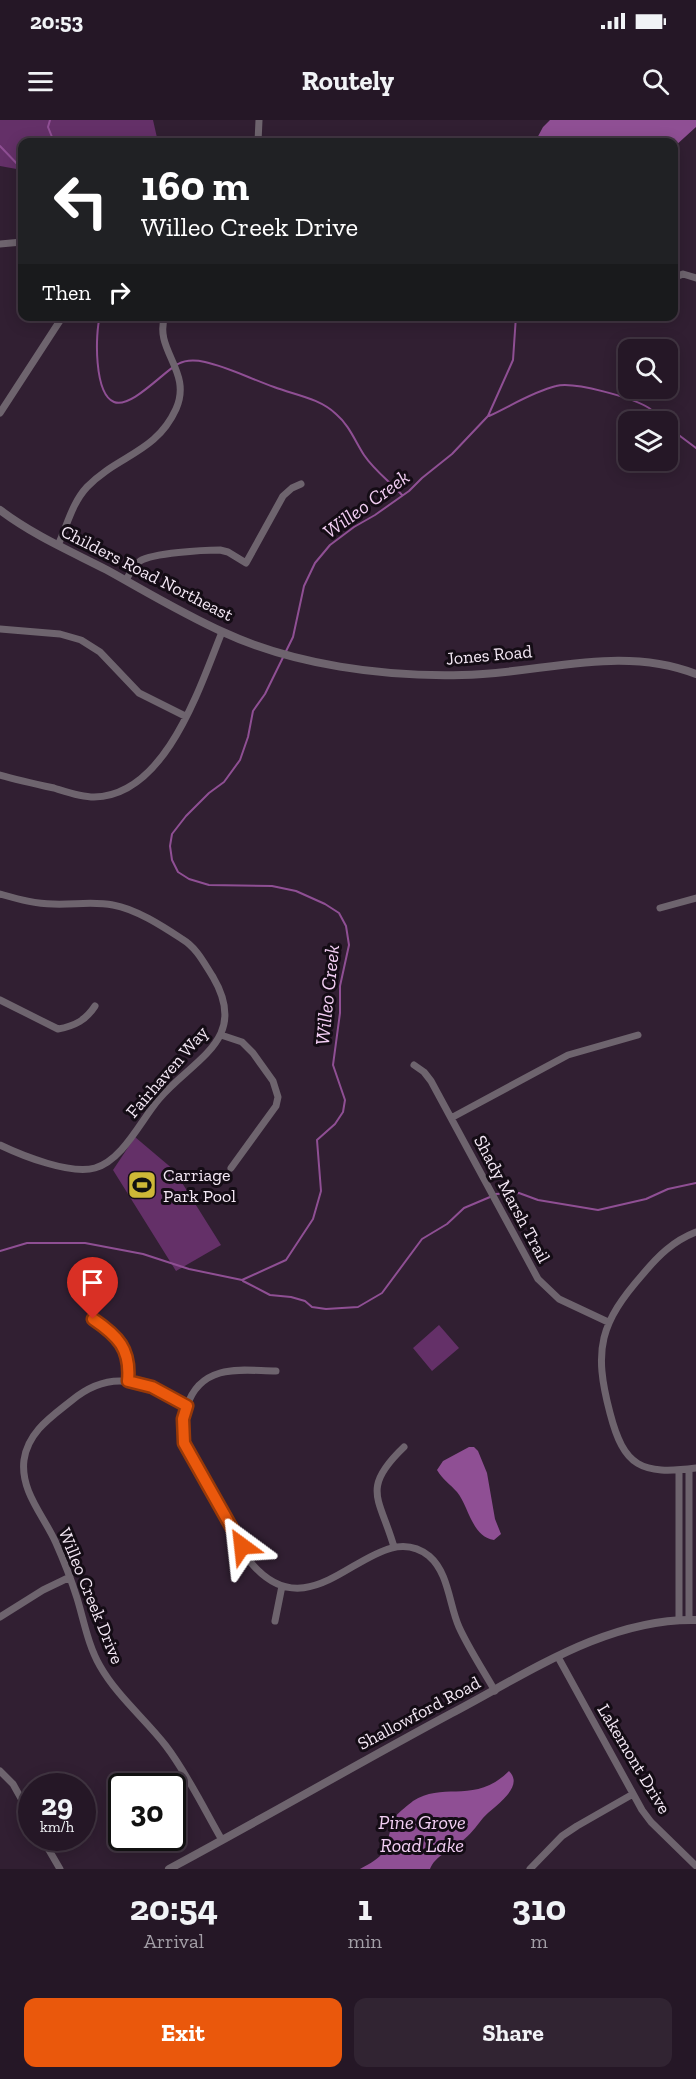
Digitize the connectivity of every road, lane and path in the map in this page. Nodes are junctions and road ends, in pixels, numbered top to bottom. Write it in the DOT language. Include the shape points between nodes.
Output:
graph roads {
  1 [pos="259,120"];
  2 [pos="258,138"];
  3 [pos="18,242"];
  4 [pos="0,244"];
  5 [pos="678,276"];
  6 [pos="696,278"];
  7 [pos="60,321"];
  8 [pos="164,321"];
  9 [pos="0,413"];
  10 [pos="301,484"];
  11 [pos="0,510"];
  12 [pos="58,545"];
  13 [pos="126,580"];
  14 [pos="0,629"];
  15 [pos="222,632"];
  16 [pos="285,653"];
  17 [pos="696,674"];
  18 [pos="185,716"];
  19 [pos="0,775"];
  20 [pos="0,894"];
  21 [pos="696,898"];
  22 [pos="660,908"];
  23 [pos="0,1000"];
  24 [pos="95,1006"];
  25 [pos="221,1035"];
  26 [pos="638,1035"];
  27 [pos="414,1065"];
  28 [pos="451,1118"];
  29 [pos="0,1145"];
  30 [pos="231,1168"];
  31 [pos="696,1232"];
  32 [pos="93,1319"];
  33 [pos="608,1322"];
  34 [pos="276,1371"];
  35 [pos="128,1381"];
  36 [pos="187,1406"];
  37 [pos="404,1447"];
  38 [pos="693,1468"];
  39 [pos="679,1470"];
  40 [pos="394,1547"];
  41 [pos="70,1577"];
  42 [pos="282,1586"];
  43 [pos="0,1617"];
  44 [pos="693,1619"];
  45 [pos="679,1620"];
  46 [pos="275,1621"];
  47 [pos="558,1658"];
  48 [pos="495,1691"];
  49 [pos="0,1771"];
  50 [pos="18,1793"];
  51 [pos="633,1794"];
  52 [pos="222,1840"];
  53 [pos="50,1851"];
  54 [pos="696,1866"];
  55 [pos="60,1869"];
  56 [pos="169,1869"];
  57 [pos="530,1869"];
  1 -- 2 [label="street"];
  3 -- 4 [label="street"];
  5 -- 6 [label="street"];
  7 -- 9 [label="street"];
  8 -- 12 [label="street" via="163,335 182,385 171,418 146,448 110,468 86,489 73,508"];
  10 -- 13 [label="street" via="283,496 246,563 220,550 155,556 139,562"];
  11 -- 12 [label="street, Childers Road Northeast"];
  12 -- 13 [label="street, Childers Road Northeast"];
  13 -- 15 [label="street, Childers Road Northeast"];
  14 -- 18 [label="street" via="60,634 81,640 100,652 139,693"];
  15 -- 16 [label="street, Childers Road Northeast"];
  15 -- 18 [label="street"];
  16 -- 17 [label="street, Jones Road" via="358,669 438,675 491,674 605,660 642,661"];
  18 -- 19 [label="street" via="173,742 150,768 129,787 112,795 90,797"];
  20 -- 25 [label="street, Fairhaven Way" via="51,904 115,905 183,939 201,958 222,995 225,1016"];
  21 -- 22 [label="street"];
  23 -- 24 [label="street" via="58,1029 87,1017"];
  25 -- 29 [label="street, Fairhaven Way" via="211,1050 158,1100 117,1154 102,1166 68,1169"];
  25 -- 30 [label="street" via="248,1047 273,1081 278,1097 276,1106"];
  26 -- 28 [label="street" via="568,1054"];
  27 -- 28 [label="street, Shady Marsh Trail" via="431,1081"];
  28 -- 33 [label="street, Shady Marsh Trail" via="538,1279 560,1299"];
  31 -- 33 [label="street" via="658,1257 622,1297"];
  32 -- 35 [label="street" via="112,1332 123,1346"];
  33 -- 39 [label="street" via="601,1373 618,1442 644,1467"];
  34 -- 36 [label="street" via="215,1375 197,1387"];
  35 -- 36 [label="street, Willeo Creek Drive" via="152,1387"];
  35 -- 41 [label="street, Willeo Creek Drive" via="98,1384 83,1391 40,1427 26,1451 23,1470 27,1488"];
  36 -- 42 [label="street" via="183,1431 189,1455 252,1564 266,1578"];
  37 -- 40 [label="street" via="384,1467 377,1487 378,1504"];
  38 -- 39 [label="street"];
  38 -- 44 [label="street"];
  39 -- 45 [label="street"];
  40 -- 42 [label="street" via="319,1586"];
  40 -- 48 [label="street" via="418,1550 438,1566 459,1628"];
  41 -- 43 [label="street"];
  41 -- 52 [label="street, Willeo Creek Drive" via="100,1667 169,1750"];
  42 -- 46 [label="street"];
  44 -- 45 [label="street, Shallowford Road"];
  45 -- 47 [label="street, Shallowford Road" via="625,1629"];
  47 -- 48 [label="street, Shallowford Road"];
  47 -- 51 [label="street, Lakemont Drive"];
  48 -- 52 [label="street, Shallowford Road"];
  49 -- 50 [label="street"];
  51 -- 54 [label="street, Lakemont Drive" via="651,1822"];
  51 -- 57 [label="street" via="562,1836"];
  52 -- 56 [label="street, Shallowford Road"];
  53 -- 55 [label="street"];
}
